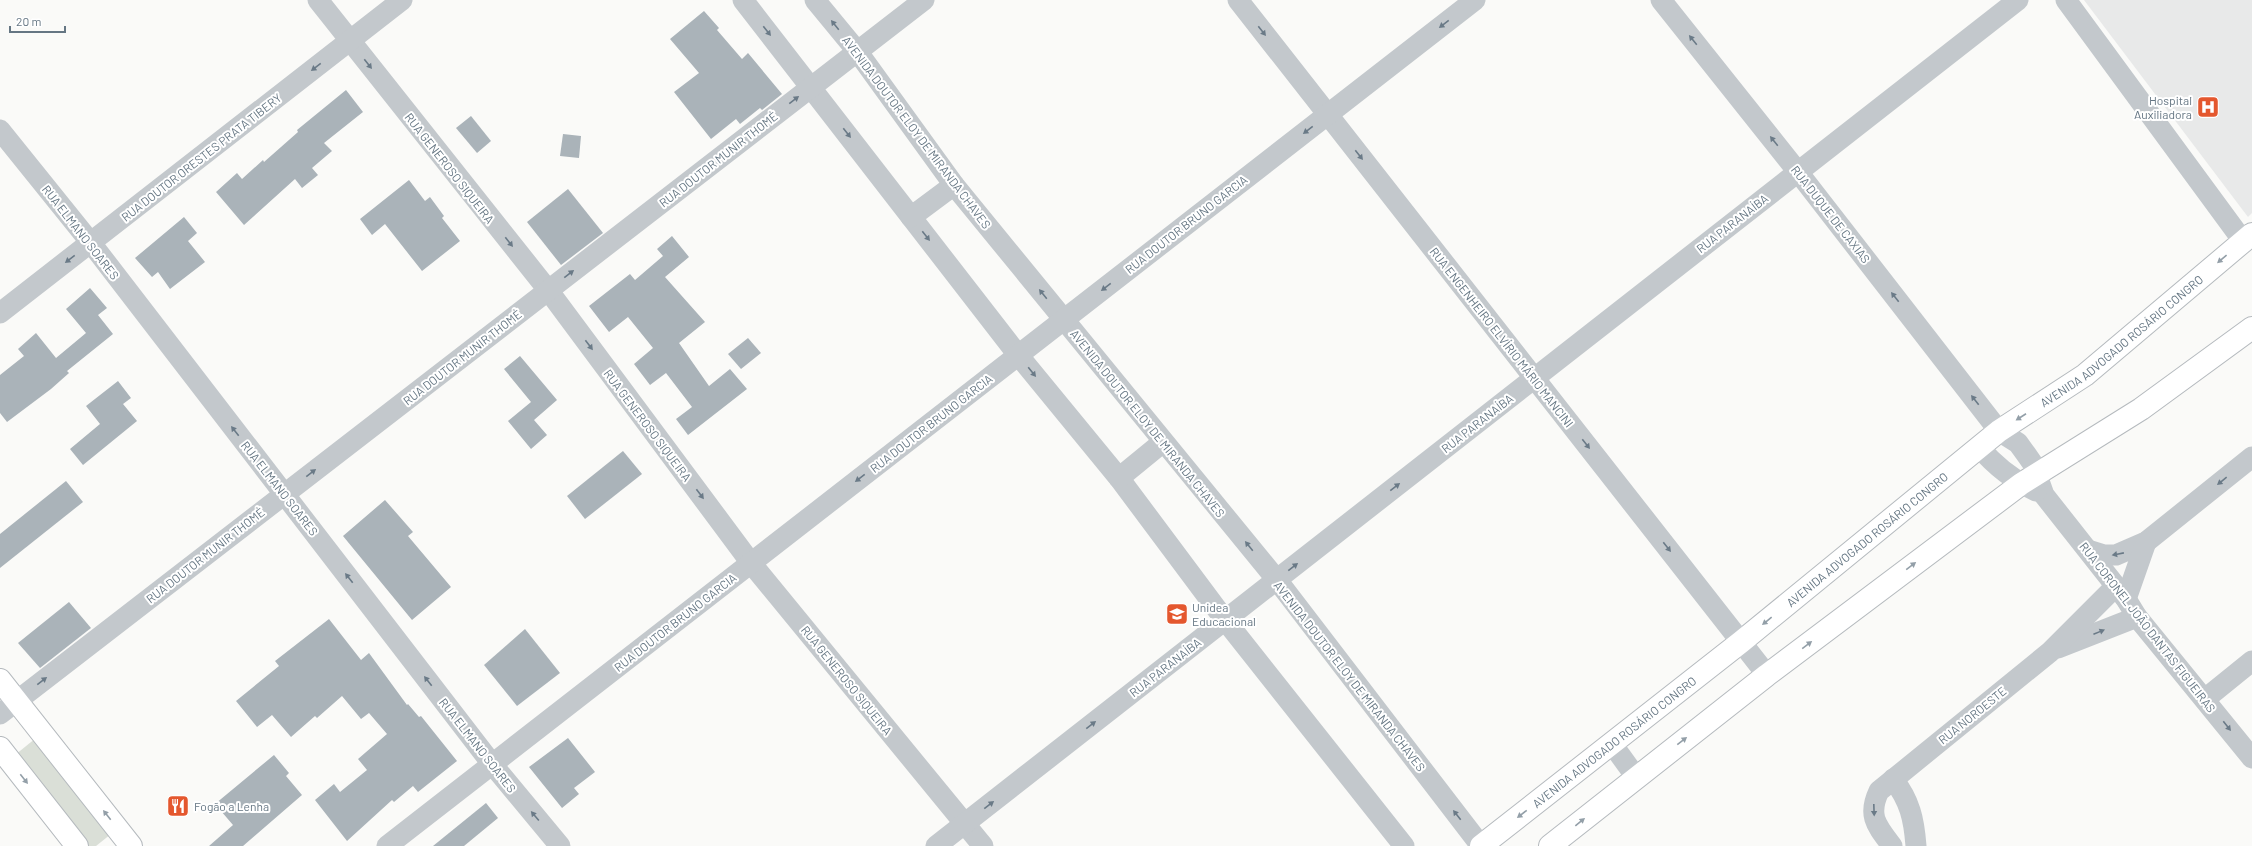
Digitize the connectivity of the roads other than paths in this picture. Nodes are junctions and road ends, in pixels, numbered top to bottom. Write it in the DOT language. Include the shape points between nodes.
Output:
graph roads {
  1 [pos="318,0"];
  2 [pos="402,0"];
  3 [pos="743,0"];
  4 [pos="816,0"];
  5 [pos="924,0"];
  6 [pos="1238,0"];
  7 [pos="1475,0"];
  8 [pos="1661,0"];
  9 [pos="2018,0"];
  10 [pos="2066,0"];
  11 [pos="350,41"];
  12 [pos="857,52"];
  13 [pos="811,87"];
  14 [pos="1328,114"];
  15 [pos="0,130"];
  16 [pos="1798,172"];
  17 [pos="954,185"];
  18 [pos="911,217"];
  19 [pos="2248,238"];
  20 [pos="90,243"];
  21 [pos="548,290"];
  22 [pos="0,313"];
  23 [pos="1064,320"];
  24 [pos="2252,328"];
  25 [pos="1018,355"];
  26 [pos="1534,378"];
  27 [pos="1999,431"];
  28 [pos="1163,442"];
  29 [pos="1980,448"];
  30 [pos="2252,457"];
  31 [pos="1118,478"];
  32 [pos="2029,478"];
  33 [pos="284,494"];
  34 [pos="2146,542"];
  35 [pos="2088,550"];
  36 [pos="751,563"];
  37 [pos="1276,580"];
  38 [pos="2121,593"];
  39 [pos="2137,616"];
  40 [pos="1225,620"];
  41 [pos="1741,642"];
  42 [pos="2050,652"];
  43 [pos="2252,661"];
  44 [pos="1767,675"];
  45 [pos="0,680"];
  46 [pos="2205,699"];
  47 [pos="8,707"];
  48 [pos="1612,744"];
  49 [pos="0,748"];
  50 [pos="2252,758"];
  51 [pos="492,764"];
  52 [pos="1636,777"];
  53 [pos="1893,779"];
  54 [pos="965,824"];
  55 [pos="120,842"];
  56 [pos="77,846"];
  57 [pos="387,846"];
  58 [pos="560,846"];
  59 [pos="936,846"];
  60 [pos="982,846"];
  61 [pos="1404,846"];
  62 [pos="1481,846"];
  63 [pos="1550,846"];
  64 [pos="1892,846"];
  65 [pos="1916,846"];
  1 -- 11 [label="street, RUA GENEROSO SIQUEIRA"];
  2 -- 11 [label="street, RUA DOUTOR ORESTES PRATA TIBERY"];
  3 -- 13 [label="street, one-way"];
  12 -- 4 [label="street, AVENIDA DOUTOR ELOY DE MIRANDA CHAVES, one-way"];
  5 -- 12 [label="street, RUA DOUTOR MUNIR THOMÉ"];
  6 -- 14 [label="street, RUA ENGENHEIRO ELVÍRIO MÁRIO MANCINI, one-way"];
  7 -- 14 [label="street, RUA DOUTOR BRUNO GARCIA, one-way"];
  16 -- 8 [label="street, RUA DUQUE DE CAXIAS, one-way"];
  9 -- 16 [label="street, RUA PARANAÍBA"];
  10 -- 19 [label="street"];
  11 -- 20 [label="street, RUA DOUTOR ORESTES PRATA TIBERY, one-way"];
  11 -- 21 [label="street, RUA GENEROSO SIQUEIRA, one-way"];
  12 -- 13 [label="street, RUA DOUTOR MUNIR THOMÉ"];
  12 -- 17 [label="street, AVENIDA DOUTOR ELOY DE MIRANDA CHAVES"];
  13 -- 18 [label="street, one-way"];
  21 -- 13 [label="street, RUA DOUTOR MUNIR THOMÉ, one-way"];
  14 -- 23 [label="street, RUA DOUTOR BRUNO GARCIA, one-way"];
  14 -- 26 [label="street, RUA ENGENHEIRO ELVÍRIO MÁRIO MANCINI, one-way"];
  15 -- 20 [label="street, RUA ELMANO SOARES"];
  16 -- 26 [label="street, RUA PARANAÍBA"];
  27 -- 16 [label="street, RUA DUQUE DE CAXIAS, one-way"];
  17 -- 18 [label="street"];
  23 -- 17 [label="street, AVENIDA DOUTOR ELOY DE MIRANDA CHAVES, one-way"];
  18 -- 25 [label="street, one-way"];
  19 -- 27 [label="main road, AVENIDA ADVOGADO ROSÁRIO CONGRO, one-way" via="2085,375"];
  20 -- 22 [label="street, RUA DOUTOR ORESTES PRATA TIBERY, one-way"];
  33 -- 20 [label="street, RUA ELMANO SOARES, one-way"];
  33 -- 21 [label="street, RUA DOUTOR MUNIR THOMÉ, one-way"];
  21 -- 36 [label="street, RUA GENEROSO SIQUEIRA, one-way"];
  23 -- 25 [label="street, RUA DOUTOR BRUNO GARCIA"];
  23 -- 28 [label="street, AVENIDA DOUTOR ELOY DE MIRANDA CHAVES"];
  24 -- 32 [label="main road" via="2141,409"];
  25 -- 31 [label="street, one-way"];
  25 -- 36 [label="street, RUA DOUTOR BRUNO GARCIA, one-way"];
  37 -- 26 [label="street, RUA PARANAÍBA, one-way"];
  26 -- 41 [label="street, RUA ENGENHEIRO ELVÍRIO MÁRIO MANCINI, one-way"];
  27 -- 29 [label="main road, AVENIDA ADVOGADO ROSÁRIO CONGRO"];
  27 -- 32 [label="street, RUA DUQUE DE CAXIAS" via="2018,443 2033,464"];
  28 -- 31 [label="street"];
  37 -- 28 [label="street, AVENIDA DOUTOR ELOY DE MIRANDA CHAVES, one-way"];
  29 -- 32 [label="street" via="1994,464"];
  29 -- 41 [label="main road, AVENIDA ADVOGADO ROSÁRIO CONGRO, one-way"];
  30 -- 34 [label="street, one-way"];
  31 -- 40 [label="street"];
  32 -- 35 [label="street, RUA CORONEL JOÃO DANTAS FIGUEIRAS"];
  44 -- 32 [label="main road, one-way"];
  47 -- 33 [label="street, RUA DOUTOR MUNIR THOMÉ, one-way"];
  51 -- 33 [label="street, RUA ELMANO SOARES, one-way"];
  34 -- 35 [label="street, one-way" via="2116,555 2104,555"];
  34 -- 38 [label="street"];
  35 -- 38 [label="street, RUA CORONEL JOÃO DANTAS FIGUEIRAS"];
  36 -- 51 [label="street, RUA DOUTOR BRUNO GARCIA"];
  36 -- 54 [label="street, RUA GENEROSO SIQUEIRA"];
  37 -- 40 [label="street, RUA PARANAÍBA"];
  62 -- 37 [label="street, AVENIDA DOUTOR ELOY DE MIRANDA CHAVES, one-way"];
  38 -- 39 [label="street, RUA CORONEL JOÃO DANTAS FIGUEIRAS"];
  38 -- 42 [label="street, RUA NOROESTE"];
  42 -- 39 [label="street, RUA NOROESTE, one-way"];
  39 -- 46 [label="street, RUA CORONEL JOÃO DANTAS FIGUEIRAS"];
  54 -- 40 [label="street, RUA PARANAÍBA, one-way"];
  40 -- 61 [label="street"];
  41 -- 44 [label="street, RUA ENGENHEIRO ELVÍRIO MÁRIO MANCINI"];
  41 -- 48 [label="main road, AVENIDA ADVOGADO ROSÁRIO CONGRO"];
  42 -- 53 [label="street, RUA NOROESTE"];
  43 -- 46 [label="street"];
  52 -- 44 [label="main road, one-way"];
  45 -- 47 [label="main road"];
  46 -- 50 [label="street, RUA CORONEL JOÃO DANTAS FIGUEIRAS, one-way"];
  55 -- 47 [label="main road, one-way"];
  48 -- 52 [label="street"];
  48 -- 62 [label="main road, AVENIDA ADVOGADO ROSÁRIO CONGRO, one-way"];
  49 -- 56 [label="main road, one-way"];
  51 -- 57 [label="street, RUA DOUTOR BRUNO GARCIA"];
  58 -- 51 [label="street, RUA ELMANO SOARES, one-way"];
  63 -- 52 [label="main road, one-way"];
  53 -- 64 [label="street, RUA NOROESTE, one-way" via="1879,791 1873,802 1872,814 1877,826"];
  53 -- 65 [label="street" via="1905,794 1910,807"];
  54 -- 59 [label="street, RUA PARANAÍBA"];
  54 -- 60 [label="street, RUA GENEROSO SIQUEIRA"];
}
